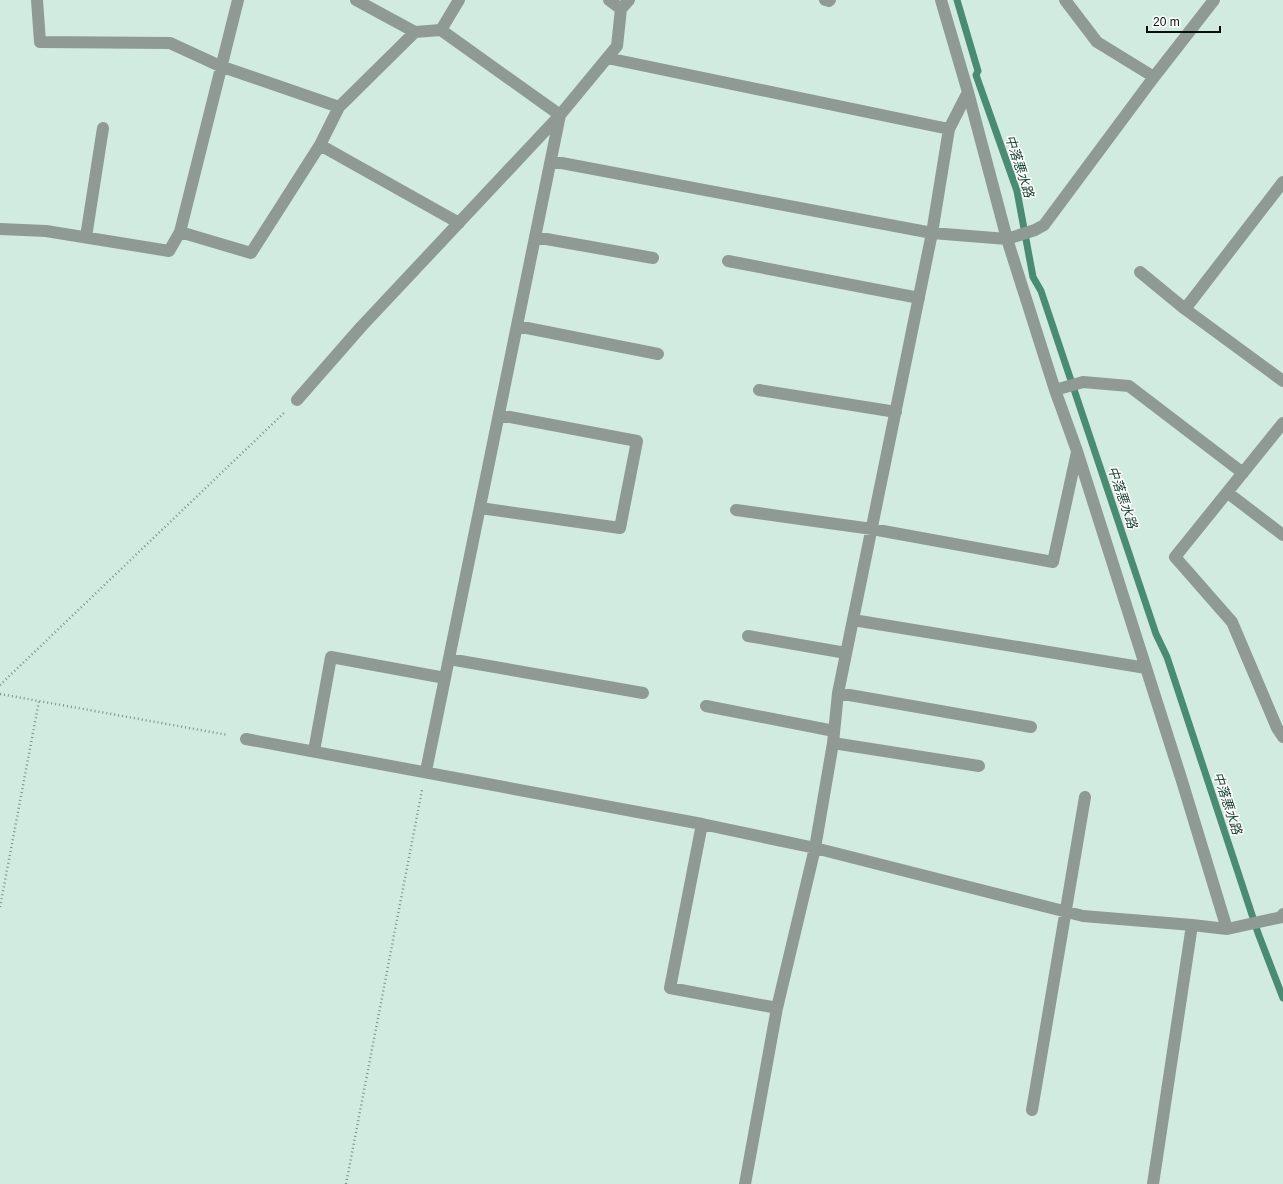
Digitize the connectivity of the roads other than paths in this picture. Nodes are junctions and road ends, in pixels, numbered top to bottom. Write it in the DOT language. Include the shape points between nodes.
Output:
graph roads {
  1 [pos="37,0"];
  2 [pos="238,0"];
  3 [pos="356,0"];
  4 [pos="459,0"];
  5 [pos="609,0"];
  6 [pos="825,0"];
  7 [pos="830,0"];
  8 [pos="941,0"];
  9 [pos="1065,0"];
  10 [pos="1214,0"];
  11 [pos="625,5"];
  12 [pos="441,30"];
  13 [pos="415,32"];
  14 [pos="607,58"];
  15 [pos="220,66"];
  16 [pos="1154,77"];
  17 [pos="968,92"];
  18 [pos="339,106"];
  19 [pos="560,115"];
  20 [pos="103,128"];
  21 [pos="949,129"];
  22 [pos="320,145"];
  23 [pos="551,161"];
  24 [pos="1283,182"];
  25 [pos="459,223"];
  26 [pos="0,229"];
  27 [pos="180,232"];
  28 [pos="932,233"];
  29 [pos="86,237"];
  30 [pos="535,237"];
  31 [pos="1010,238"];
  32 [pos="653,258"];
  33 [pos="728,261"];
  34 [pos="1140,272"];
  35 [pos="919,298"];
  36 [pos="1185,309"];
  37 [pos="517,326"];
  38 [pos="658,354"];
  39 [pos="1283,381"];
  40 [pos="1058,389"];
  41 [pos="760,390"];
  42 [pos="297,400"];
  43 [pos="896,412"];
  44 [pos="499,416"];
  45 [pos="1283,423"];
  46 [pos="1077,451"];
  47 [pos="1244,473"];
  48 [pos="1228,493"];
  49 [pos="480,508"];
  50 [pos="736,510"];
  51 [pos="872,529"];
  52 [pos="1283,535"];
  53 [pos="853,620"];
  54 [pos="748,636"];
  55 [pos="846,653"];
  56 [pos="449,659"];
  57 [pos="1146,668"];
  58 [pos="445,678"];
  59 [pos="643,693"];
  60 [pos="838,693"];
  61 [pos="706,706"];
  62 [pos="1031,727"];
  63 [pos="833,737"];
  64 [pos="1283,737"];
  65 [pos="246,738"];
  66 [pos="314,751"];
  67 [pos="979,766"];
  68 [pos="426,772"];
  69 [pos="1085,797"];
  70 [pos="702,824"];
  71 [pos="815,848"];
  72 [pos="1065,913"];
  73 [pos="1283,914"];
  74 [pos="1192,925"];
  75 [pos="1233,928"];
  76 [pos="776,1008"];
  77 [pos="1032,1110"];
  78 [pos="745,1184"];
  79 [pos="1153,1184"];
  1 -- 15 [label="street" via="40,42 170,43"];
  2 -- 15 [label="street"];
  3 -- 13 [label="street"];
  4 -- 12 [label="street"];
  5 -- 11 [label="street"];
  6 -- 7 [label="street"];
  8 -- 17 [label="street"];
  9 -- 16 [label="street" via="1098,42"];
  10 -- 16 [label="street"];
  11 -- 14 [label="street" via="617,46"];
  12 -- 13 [label="street"];
  12 -- 19 [label="street"];
  13 -- 18 [label="street"];
  14 -- 19 [label="street"];
  14 -- 21 [label="street"];
  15 -- 18 [label="street"];
  15 -- 27 [label="street"];
  16 -- 31 [label="street" via="1044,225"];
  17 -- 21 [label="street"];
  17 -- 31 [label="street"];
  18 -- 22 [label="street"];
  19 -- 23 [label="street"];
  19 -- 25 [label="street"];
  20 -- 29 [label="street"];
  21 -- 28 [label="street"];
  22 -- 25 [label="street"];
  22 -- 27 [label="street" via="251,253"];
  23 -- 28 [label="street"];
  23 -- 30 [label="street"];
  24 -- 36 [label="street"];
  25 -- 42 [label="street" via="361,327"];
  26 -- 29 [label="street" via="46,231"];
  27 -- 29 [label="street" via="169,251"];
  28 -- 31 [label="street"];
  28 -- 35 [label="street"];
  30 -- 32 [label="street"];
  30 -- 37 [label="street"];
  31 -- 40 [label="street"];
  33 -- 35 [label="street"];
  34 -- 36 [label="street"];
  35 -- 43 [label="street"];
  36 -- 39 [label="street"];
  37 -- 38 [label="street"];
  37 -- 44 [label="street"];
  40 -- 46 [label="street"];
  40 -- 47 [label="street" via="1083,382 1129,386"];
  41 -- 43 [label="street"];
  43 -- 51 [label="street"];
  44 -- 49 [label="street"];
  44 -- 49 [label="street" via="637,440 620,528"];
  45 -- 47 [label="street"];
  46 -- 51 [label="street" via="1053,562"];
  46 -- 57 [label="street"];
  47 -- 48 [label="street"];
  48 -- 52 [label="street"];
  48 -- 64 [label="street" via="1175,557 1232,622"];
  49 -- 56 [label="street"];
  50 -- 51 [label="street"];
  51 -- 53 [label="street"];
  53 -- 55 [label="street"];
  53 -- 57 [label="street"];
  54 -- 55 [label="street"];
  55 -- 60 [label="street"];
  56 -- 58 [label="street"];
  56 -- 59 [label="street"];
  57 -- 75 [label="street" via="1184,788"];
  58 -- 66 [label="street" via="331,657"];
  58 -- 68 [label="street"];
  60 -- 62 [label="street"];
  60 -- 63 [label="street"];
  61 -- 63 [label="street"];
  63 -- 67 [label="street"];
  63 -- 71 [label="street"];
  65 -- 66 [label="street"];
  66 -- 68 [label="street"];
  68 -- 70 [label="street"];
  69 -- 72 [label="street"];
  70 -- 71 [label="street"];
  70 -- 76 [label="street" via="670,988"];
  71 -- 72 [label="street"];
  71 -- 76 [label="street"];
  72 -- 74 [label="street"];
  72 -- 77 [label="street"];
  73 -- 75 [label="street" via="1282,917"];
  74 -- 75 [label="street"];
  74 -- 79 [label="street"];
  76 -- 78 [label="street"];
}
